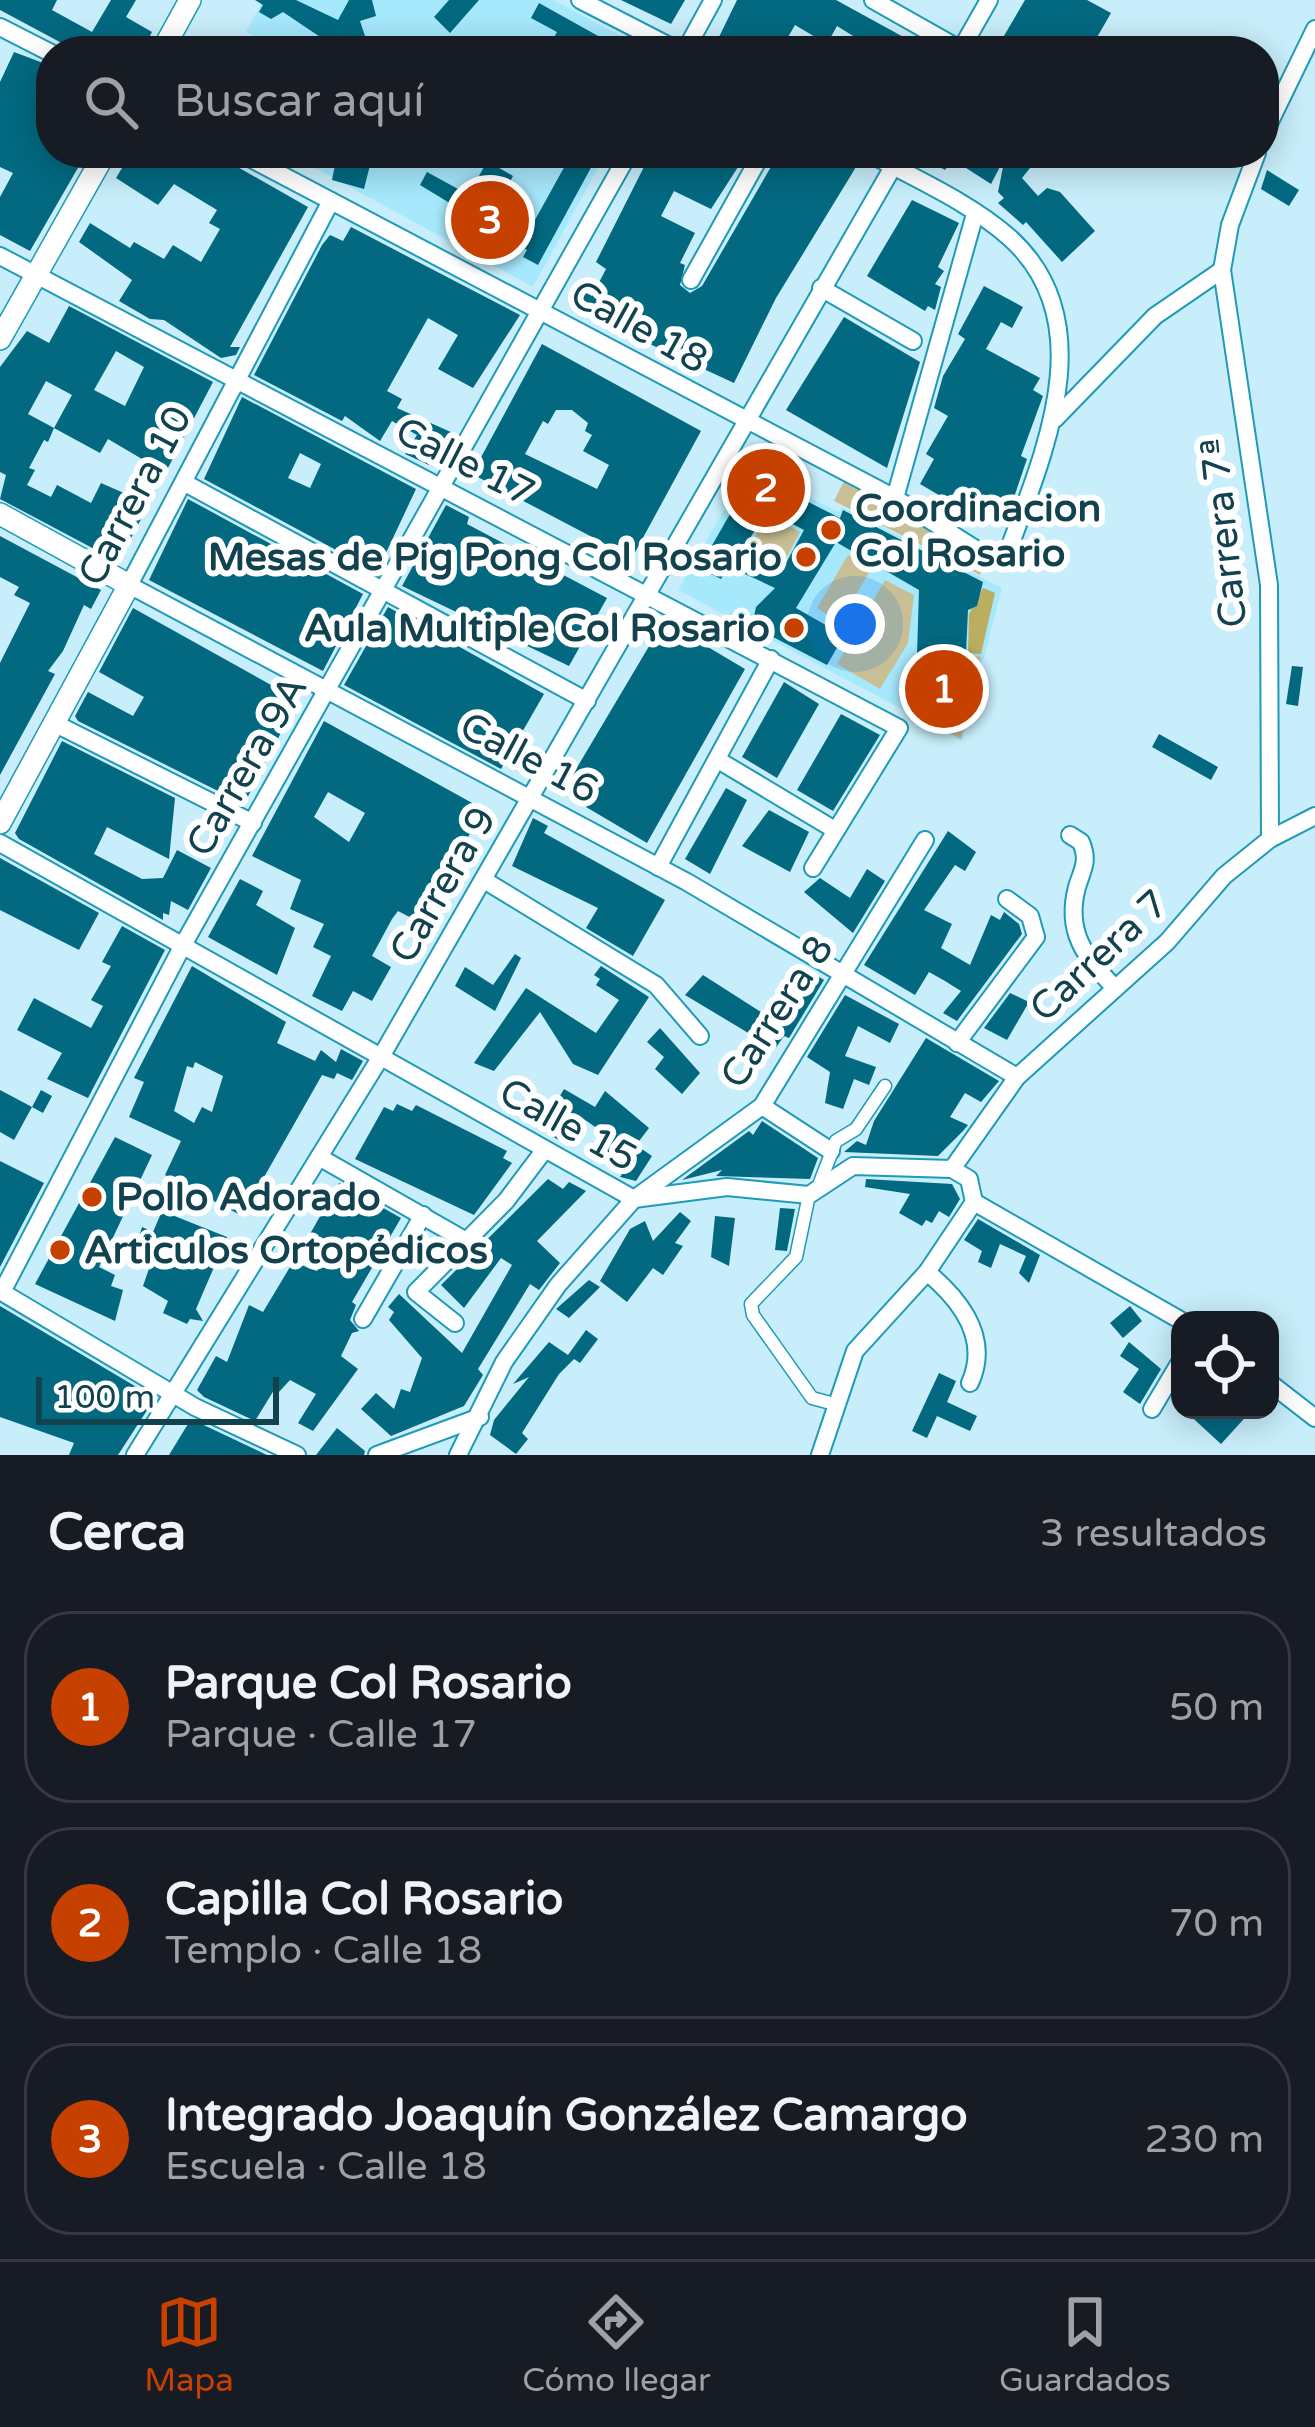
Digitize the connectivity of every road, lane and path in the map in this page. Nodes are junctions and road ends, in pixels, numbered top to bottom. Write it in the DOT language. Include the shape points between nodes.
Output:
graph roads {
  1 [pos="190,0"];
  2 [pos="580,0"];
  3 [pos="713,0"];
  4 [pos="873,0"];
  5 [pos="988,0"];
  6 [pos="0,26"];
  7 [pos="1315,29"];
  8 [pos="170,36"];
  9 [pos="652,36"];
  10 [pos="691,36"];
  11 [pos="936,36"];
  12 [pos="970,36"];
  13 [pos="36,45"];
  14 [pos="1279,103"];
  15 [pos="96,168"];
  16 [pos="268,168"];
  17 [pos="621,168"];
  18 [pos="754,168"];
  19 [pos="892,168"];
  20 [pos="909,168"];
  21 [pos="1251,168"];
  22 [pos="331,201"];
  23 [pos="975,214"];
  24 [pos="0,256"];
  25 [pos="1222,271"];
  26 [pos="35,276"];
  27 [pos="691,280"];
  28 [pos="821,288"];
  29 [pos="542,312"];
  30 [pos="0,339"];
  31 [pos="914,340"];
  32 [pos="234,382"];
  33 [pos="1055,419"];
  34 [pos="743,422"];
  35 [pos="185,483"];
  36 [pos="441,486"];
  37 [pos="895,498"];
  38 [pos="0,514"];
  39 [pos="129,585"];
  40 [pos="383,592"];
  41 [pos="649,596"];
  42 [pos="771,659"];
  43 [pos="328,692"];
  44 [pos="587,701"];
  45 [pos="54,722"];
  46 [pos="718,760"];
  47 [pos="531,800"];
  48 [pos="1315,816"];
  49 [pos="0,823"];
  50 [pos="253,823"];
  51 [pos="835,830"];
  52 [pos="1070,835"];
  53 [pos="1270,839"];
  54 [pos="925,841"];
  55 [pos="0,843"];
  56 [pos="658,867"];
  57 [pos="813,868"];
  58 [pos="484,880"];
  59 [pos="1007,899"];
  60 [pos="183,945"];
  61 [pos="842,976"];
  62 [pos="1115,988"];
  63 [pos="700,1036"];
  64 [pos="957,1043"];
  65 [pos="382,1055"];
  66 [pos="1016,1078"];
  67 [pos="885,1086"];
  68 [pos="762,1106"];
  69 [pos="831,1150"];
  70 [pos="543,1152"];
  71 [pos="320,1157"];
  72 [pos="952,1169"];
  73 [pos="809,1195"];
  74 [pos="634,1199"];
  75 [pos="974,1202"];
  76 [pos="423,1215"];
  77 [pos="468,1242"];
  78 [pos="927,1272"];
  79 [pos="1,1291"];
  80 [pos="1171,1315"];
  81 [pos="363,1318"];
  82 [pos="455,1323"];
  83 [pos="1171,1376"];
  84 [pos="970,1383"];
  85 [pos="173,1390"];
  86 [pos="1279,1390"];
  87 [pos="838,1406"];
  88 [pos="1152,1409"];
  89 [pos="480,1417"];
  90 [pos="1315,1418"];
  91 [pos="135,1455"];
  92 [pos="297,1455"];
  93 [pos="377,1455"];
  94 [pos="458,1455"];
  95 [pos="820,1455"];
  1 -- 8 [label="street"];
  2 -- 9 [label="street"];
  3 -- 10 [label="street"];
  4 -- 11 [label="street"];
  5 -- 12 [label="street"];
  6 -- 13 [label="street"];
  7 -- 14 [label="street"];
  15 -- 26 [label="street"];
  16 -- 22 [label="street, Calle 18"];
  17 -- 29 [label="street, Carrera 9A"];
  18 -- 27 [label="street"];
  19 -- 28 [label="street, Carrera 9"];
  20 -- 23 [label="street"];
  21 -- 25 [label="street, Carrera 7ª"];
  22 -- 29 [label="street, Calle 18"];
  22 -- 32 [label="street, Carrera 10"];
  23 -- 33 [label="street" via="1011,239 1041,278 1060,357"];
  23 -- 37 [label="street"];
  24 -- 26 [label="street, Calle 17"];
  25 -- 33 [label="street" via="1155,316"];
  25 -- 53 [label="street, Carrera 7ª" via="1269,585"];
  26 -- 30 [label="street"];
  26 -- 32 [label="street, Calle 17"];
  28 -- 31 [label="street"];
  28 -- 34 [label="street, Carrera 9"];
  29 -- 34 [label="street, Calle 18"];
  29 -- 36 [label="street, Carrera 9A"];
  32 -- 35 [label="street, Carrera 10"];
  32 -- 36 [label="street, Calle 17"];
  33 -- 37 [label="street, Calle 18" via="1006,557 985,554"];
  34 -- 37 [label="street, Calle 18"];
  34 -- 41 [label="street, Carrera 9"];
  35 -- 39 [label="street, Carrera 10"];
  35 -- 40 [label="street"];
  36 -- 40 [label="street, Carrera 9A"];
  36 -- 41 [label="street, Calle 17"];
  38 -- 39 [label="street, Calle 16"];
  39 -- 43 [label="street, Calle 16"];
  39 -- 45 [label="street, Carrera 10"];
  40 -- 43 [label="street, Carrera 9A"];
  40 -- 44 [label="street"];
  41 -- 42 [label="street, Calle 17"];
  41 -- 44 [label="street, Carrera 9"];
  42 -- 46 [label="street"];
  42 -- 51 [label="street, Calle 17" via="898,728"];
  43 -- 47 [label="street, Calle 16"];
  43 -- 50 [label="street, Carrera 9A"];
  44 -- 47 [label="street, Carrera 9"];
  45 -- 49 [label="street, Carrera 10"];
  45 -- 50 [label="street"];
  46 -- 51 [label="street"];
  46 -- 56 [label="street"];
  47 -- 56 [label="street, Calle 16"];
  47 -- 58 [label="street, Carrera 9"];
  48 -- 53 [label="street, Carrera 7"];
  50 -- 60 [label="street, Carrera 9A"];
  51 -- 57 [label="street"];
  52 -- 62 [label="street" via="1087,860 1074,907 1077,943"];
  53 -- 62 [label="street, Carrera 7"];
  54 -- 61 [label="street, Carrera 8"];
  55 -- 60 [label="street, Calle 15"];
  56 -- 61 [label="street, Calle 16"];
  58 -- 63 [label="street" via="638,972"];
  58 -- 65 [label="street, Carrera 9"];
  59 -- 64 [label="street" via="1030,916 1036,937"];
  60 -- 65 [label="street, Calle 15"];
  60 -- 79 [label="street, Carrera 9A"];
  61 -- 64 [label="street, Calle 16"];
  61 -- 68 [label="street, Carrera 8"];
  62 -- 66 [label="street, Carrera 7"];
  64 -- 66 [label="street, Calle 16"];
  65 -- 70 [label="street, Calle 15"];
  65 -- 71 [label="street, Carrera 9"];
  66 -- 72 [label="street, Carrera 7"];
  67 -- 69 [label="street"];
  68 -- 69 [label="street"];
  68 -- 74 [label="street, Carrera 8"];
  69 -- 73 [label="street"];
  70 -- 74 [label="street, Calle 15"];
  70 -- 77 [label="street"];
  71 -- 76 [label="street"];
  71 -- 85 [label="street, Carrera 9"];
  72 -- 73 [label="street" via="853,1166"];
  72 -- 75 [label="street" via="969,1179"];
  73 -- 74 [label="street, Calle 15" via="728,1187"];
  73 -- 87 [label="street" via="796,1257 756,1293 753,1315 812,1399"];
  74 -- 89 [label="street, Carrera 8" via="558,1285 504,1362"];
  75 -- 78 [label="street"];
  75 -- 80 [label="street"];
  76 -- 77 [label="street"];
  76 -- 81 [label="street"];
  77 -- 82 [label="street" via="416,1292"];
  78 -- 84 [label="street" via="974,1329 979,1364"];
  78 -- 87 [label="street" via="865,1335"];
  79 -- 85 [label="street"];
  83 -- 88 [label="street"];
  85 -- 91 [label="street, Carrera 9"];
  85 -- 92 [label="street"];
  86 -- 90 [label="street"];
  87 -- 95 [label="street"];
  89 -- 93 [label="street"];
  89 -- 94 [label="street, Carrera 8"];
}
